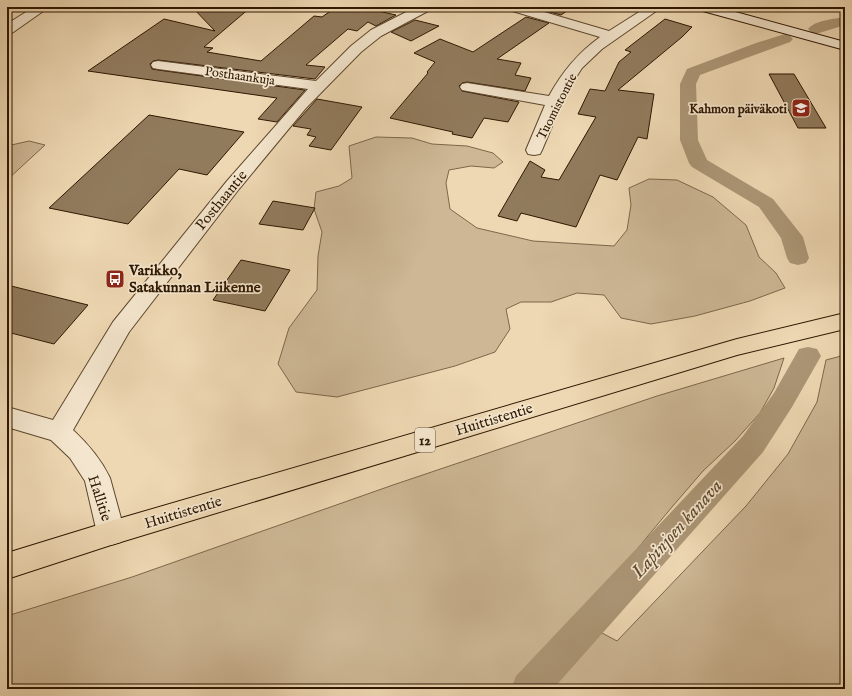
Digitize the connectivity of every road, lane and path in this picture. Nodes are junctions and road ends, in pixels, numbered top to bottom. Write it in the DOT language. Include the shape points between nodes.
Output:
graph roads {
  1 [pos="43,7"];
  2 [pos="426,7"];
  3 [pos="513,7"];
  4 [pos="656,7"];
  5 [pos="703,7"];
  6 [pos="7,30"];
  7 [pos="612,36"];
  8 [pos="845,46"];
  9 [pos="158,65"];
  10 [pos="321,86"];
  11 [pos="468,87"];
  12 [pos="555,102"];
  13 [pos="534,150"];
  14 [pos="845,321"];
  15 [pos="7,417"];
  16 [pos="59,432"];
  17 [pos="111,533"];
  18 [pos="7,566"];
  1 -- 6 [label="street"];
  2 -- 10 [label="street, Posthaantie" via="376,34 356,49"];
  3 -- 7 [label="street"];
  4 -- 7 [label="street, Tuomistontie"];
  5 -- 8 [label="street"];
  7 -- 12 [label="street, Tuomistontie" via="570,74"];
  9 -- 10 [label="street, Posthaankuja"];
  10 -- 16 [label="street, Posthaantie" via="233,185 121,327"];
  11 -- 12 [label="street"];
  12 -- 13 [label="street, Tuomistontie"];
  14 -- 17 [label="highway, Huittistentie / 12" via="737,347"];
  15 -- 16 [label="street, Hallitie"];
  16 -- 17 [label="street, Hallitie" via="79,451 97,478"];
  17 -- 18 [label="highway, Huittistentie / 12"];
}
